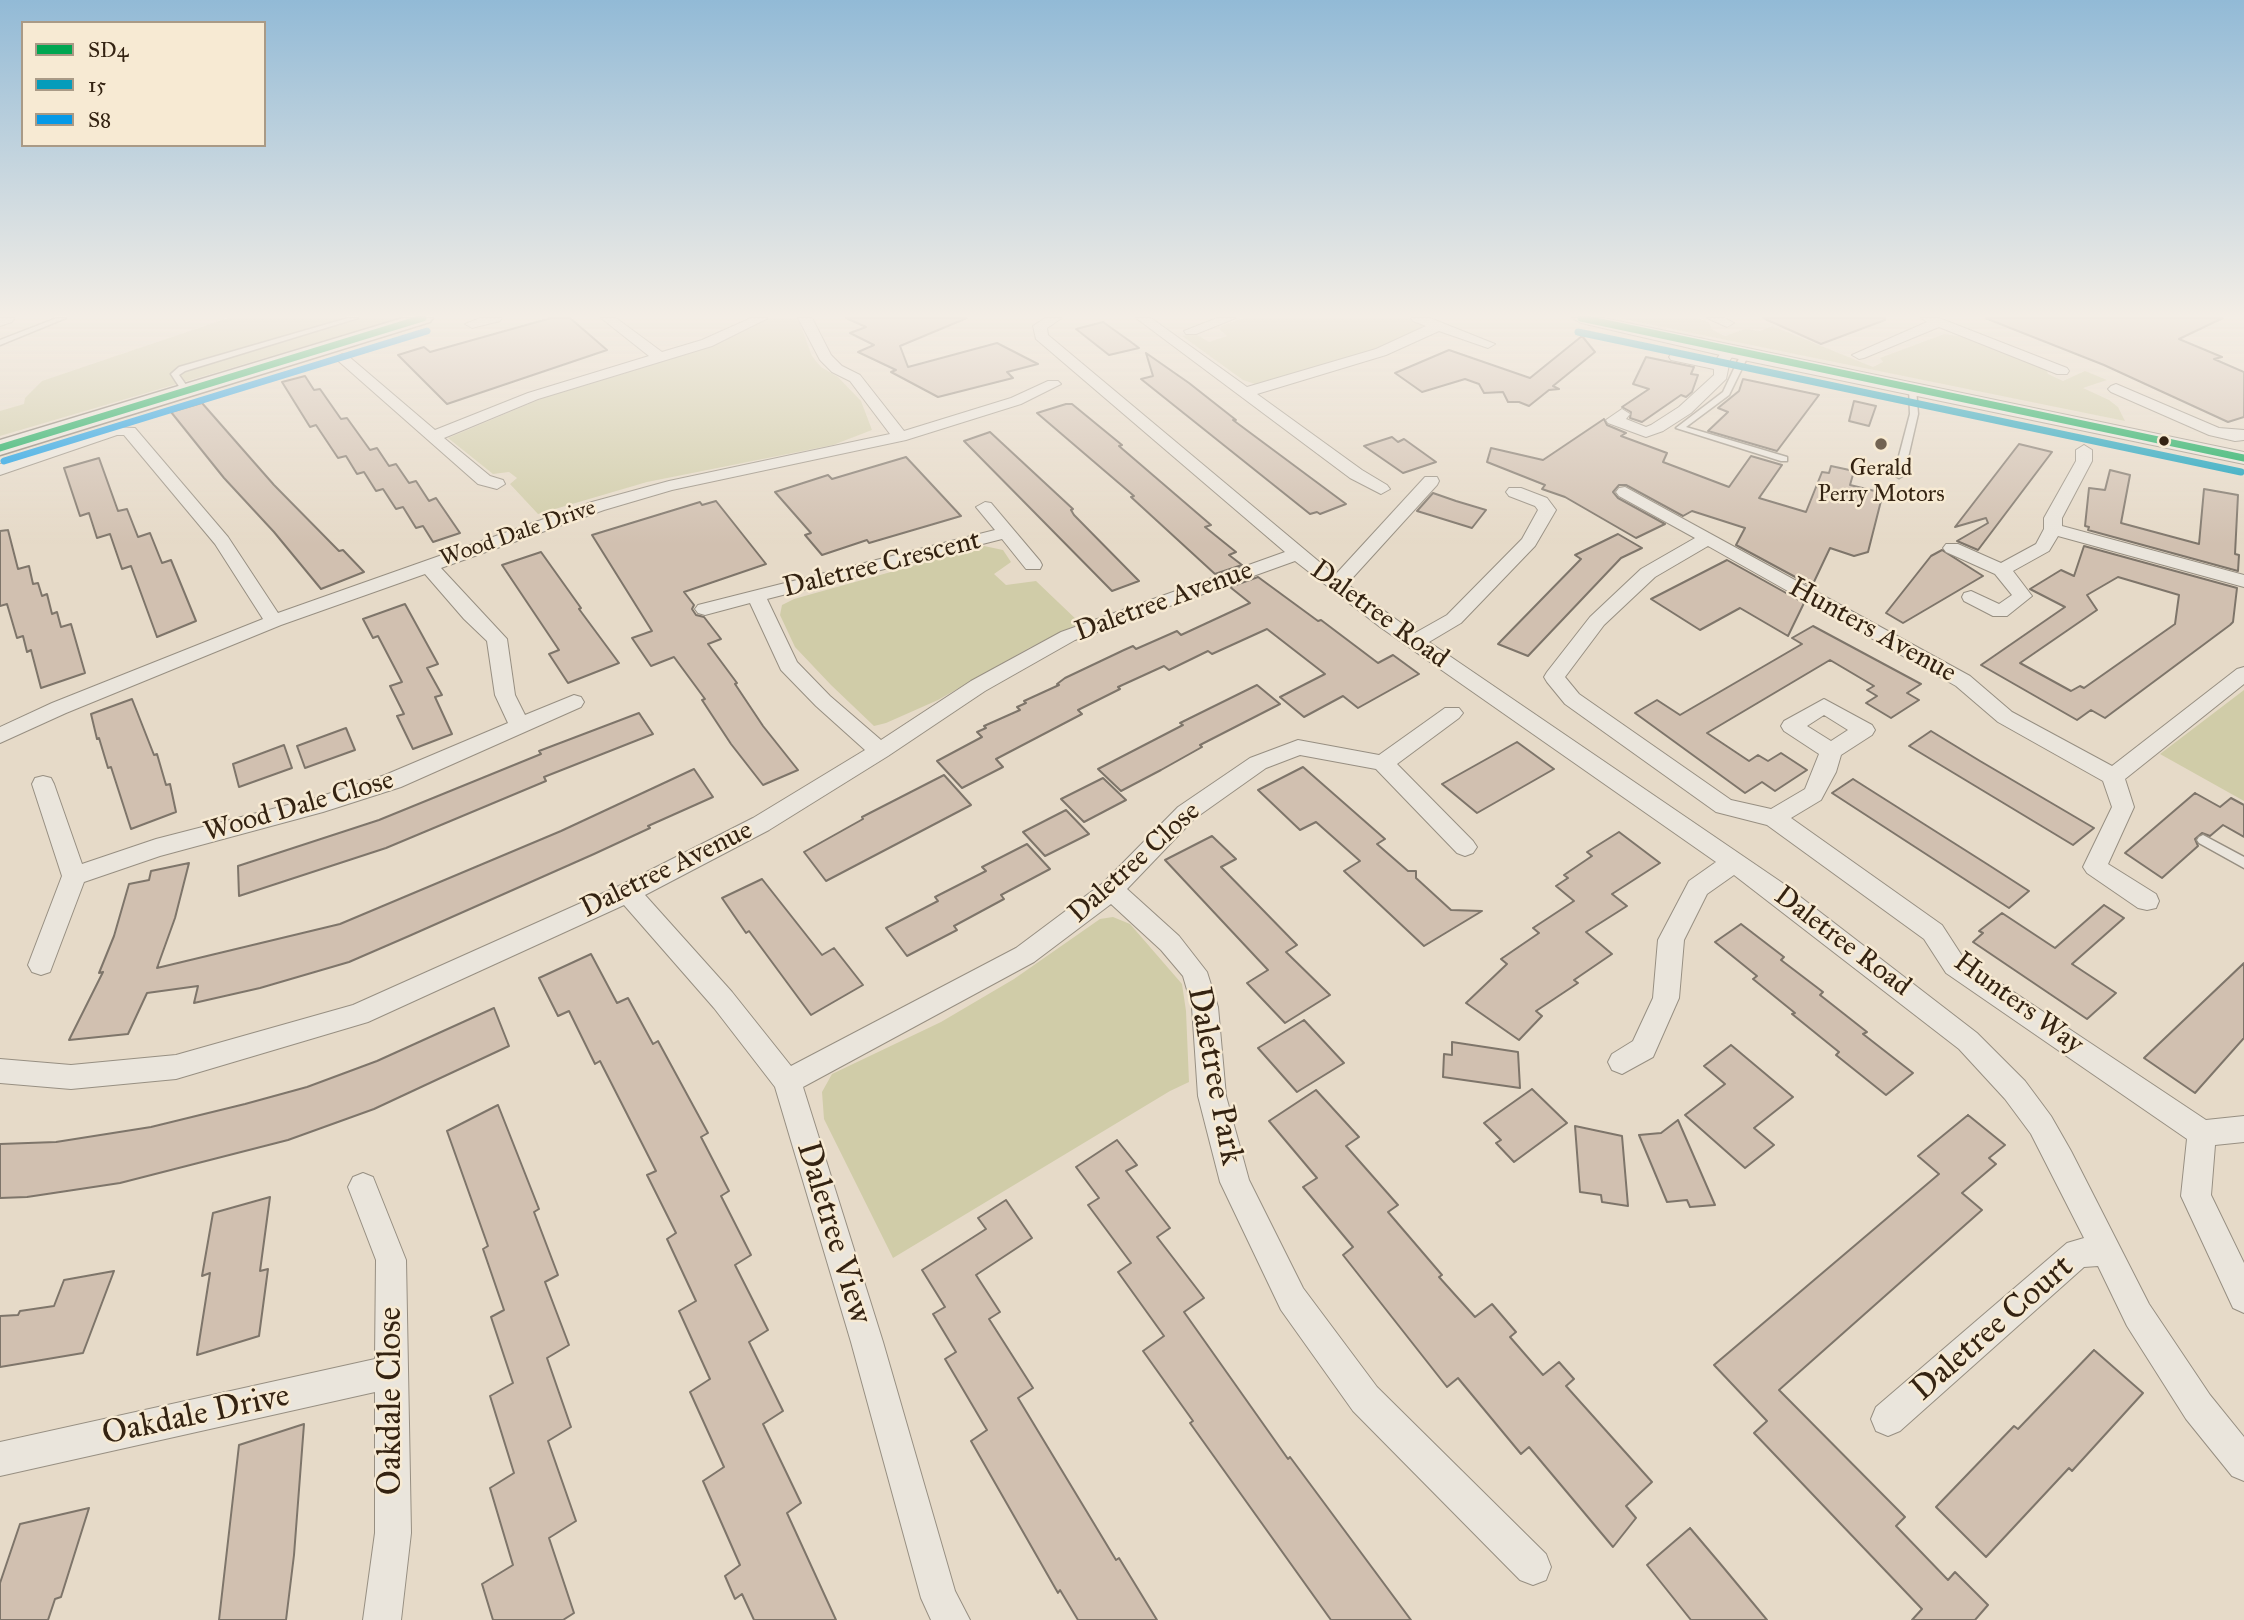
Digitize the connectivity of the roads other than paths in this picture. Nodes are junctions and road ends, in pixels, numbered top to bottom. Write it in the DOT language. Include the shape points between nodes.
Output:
graph roads {
  1 [pos="171,394"];
  2 [pos="383,394"];
  3 [pos="541,394"];
  4 [pos="866,394"];
  5 [pos="1032,394"];
  6 [pos="1109,394"];
  7 [pos="1245,394"];
  8 [pos="1702,394"];
  9 [pos="1725,394"];
  10 [pos="1912,394"];
  11 [pos="1939,394"];
  12 [pos="2127,394"];
  13 [pos="1622,414"];
  14 [pos="2244,435"];
  15 [pos="432,437"];
  16 [pos="900,437"];
  17 [pos="0,448"];
  18 [pos="2084,450"];
  19 [pos="2244,458"];
  20 [pos="1784,459"];
  21 [pos="0,470"];
  22 [pos="1899,475"];
  23 [pos="1431,481"];
  24 [pos="497,484"];
  25 [pos="1381,489"];
  26 [pos="1515,492"];
  27 [pos="1625,492"];
  28 [pos="985,507"];
  29 [pos="2053,529"];
  30 [pos="1006,533"];
  31 [pos="1707,539"];
  32 [pos="1952,548"];
  33 [pos="1297,554"];
  34 [pos="428,565"];
  35 [pos="1033,565"];
  36 [pos="2002,570"];
  37 [pos="2244,581"];
  38 [pos="1336,585"];
  39 [pos="757,597"];
  40 [pos="1971,597"];
  41 [pos="705,609"];
  42 [pos="274,621"];
  43 [pos="1415,642"];
  44 [pos="2244,674"];
  45 [pos="574,702"];
  46 [pos="1452,713"];
  47 [pos="519,724"];
  48 [pos="0,736"];
  49 [pos="880,751"];
  50 [pos="1831,751"];
  51 [pos="1383,763"];
  52 [pos="2113,777"];
  53 [pos="43,784"];
  54 [pos="1774,818"];
  55 [pos="2203,840"];
  56 [pos="1465,847"];
  57 [pos="1734,862"];
  58 [pos="2244,863"];
  59 [pos="74,876"];
  60 [pos="1112,890"];
  61 [pos="628,893"];
  62 [pos="2147,901"];
  63 [pos="41,965"];
  64 [pos="1622,1062"];
  65 [pos="0,1071"];
  66 [pos="787,1082"];
  67 [pos="2244,1129"];
  68 [pos="2202,1133"];
  69 [pos="363,1187"];
  70 [pos="2104,1251"];
  71 [pos="2244,1297"];
  72 [pos="392,1371"];
  73 [pos="1888,1419"];
  74 [pos="0,1459"];
  75 [pos="2244,1464"];
  76 [pos="1533,1567"];
  77 [pos="382,1620"];
  78 [pos="951,1620"];
  1 -- 17 [label="main road"];
  2 -- 15 [label="street"];
  3 -- 15 [label="street"];
  4 -- 16 [label="street"];
  5 -- 16 [label="street, Wood Dale Drive"];
  6 -- 33 [label="street, Daletree Road"];
  7 -- 25 [label="street"];
  8 -- 13 [label="street" via="1685,410 1646,432 1614,419"];
  9 -- 20 [label="lane" via="1680,428"];
  10 -- 22 [label="lane" via="1914,414"];
  11 -- 19 [label="street"];
  12 -- 14 [label="street" via="2215,432"];
  15 -- 24 [label="street" via="484,480"];
  16 -- 34 [label="street, Wood Dale Drive" via="669,486"];
  18 -- 29 [label="street" via="2084,461 2053,518"];
  21 -- 42 [label="street" via="116,430 130,431 222,541"];
  23 -- 38 [label="street"];
  26 -- 43 [label="street" via="1541,502 1547,510 1530,542 1454,619"];
  27 -- 31 [label="street, Hunters Avenue"];
  28 -- 30 [label="street, Daletree Crescent"];
  29 -- 36 [label="street" via="2043,547"];
  29 -- 37 [label="street"];
  30 -- 35 [label="street, Daletree Crescent"];
  30 -- 39 [label="street, Daletree Crescent"];
  31 -- 52 [label="street, Hunters Avenue" via="1963,681 2005,717"];
  31 -- 54 [label="street, Hunters Way" via="1648,573 1597,621 1554,677 1572,699 1724,806"];
  32 -- 36 [label="street"];
  33 -- 38 [label="street, Daletree Road"];
  33 -- 49 [label="street, Daletree Avenue" via="1068,636 978,686"];
  34 -- 42 [label="street, Wood Dale Drive"];
  34 -- 47 [label="street" via="497,639 505,695"];
  36 -- 40 [label="street" via="2023,596 2000,612"];
  38 -- 43 [label="street, Daletree Road"];
  39 -- 41 [label="street, Daletree Crescent"];
  39 -- 49 [label="street, Daletree Crescent" via="788,665"];
  42 -- 48 [label="street, Wood Dale Drive"];
  43 -- 57 [label="street, Daletree Road"];
  44 -- 52 [label="street"];
  45 -- 47 [label="street, Wood Dale Close"];
  46 -- 51 [label="street"];
  47 -- 59 [label="street, Wood Dale Close" via="393,781"];
  49 -- 61 [label="street, Daletree Avenue" via="761,824"];
  50 -- 54 [label="street" via="1813,794"];
  51 -- 56 [label="street"];
  51 -- 60 [label="street, Daletree Close" via="1298,747 1258,763 1185,813"];
  52 -- 62 [label="street" via="2123,807 2095,867"];
  53 -- 59 [label="street"];
  54 -- 68 [label="street, Hunters Way" via="1933,932 1955,966"];
  55 -- 58 [label="lane"];
  57 -- 64 [label="street" via="1698,888 1671,940 1666,998 1643,1049"];
  57 -- 70 [label="street, Daletree Road" via="1934,1012 1992,1064 2061,1160"];
  59 -- 63 [label="street"];
  60 -- 66 [label="street, Daletree Close" via="1025,955"];
  60 -- 76 [label="street, Daletree Park" via="1170,943 1194,972 1205,1007 1212,1096 1235,1182 1292,1299 1365,1399"];
  61 -- 65 [label="street, Daletree Avenue" via="359,1014 176,1067 71,1077"];
  61 -- 66 [label="street, Daletree View" via="723,1000"];
  66 -- 78 [label="street, Daletree View" via="939,1598"];
  67 -- 68 [label="street"];
  68 -- 71 [label="street" via="2196,1196"];
  69 -- 72 [label="street, Oakdale Close" via="391,1260"];
  70 -- 73 [label="street, Daletree Court" via="2078,1253"];
  70 -- 75 [label="street, Daletree Road" via="2138,1315 2198,1407"];
  72 -- 74 [label="street, Oakdale Drive"];
  72 -- 77 [label="street, Oakdale Close" via="393,1533"];
}
